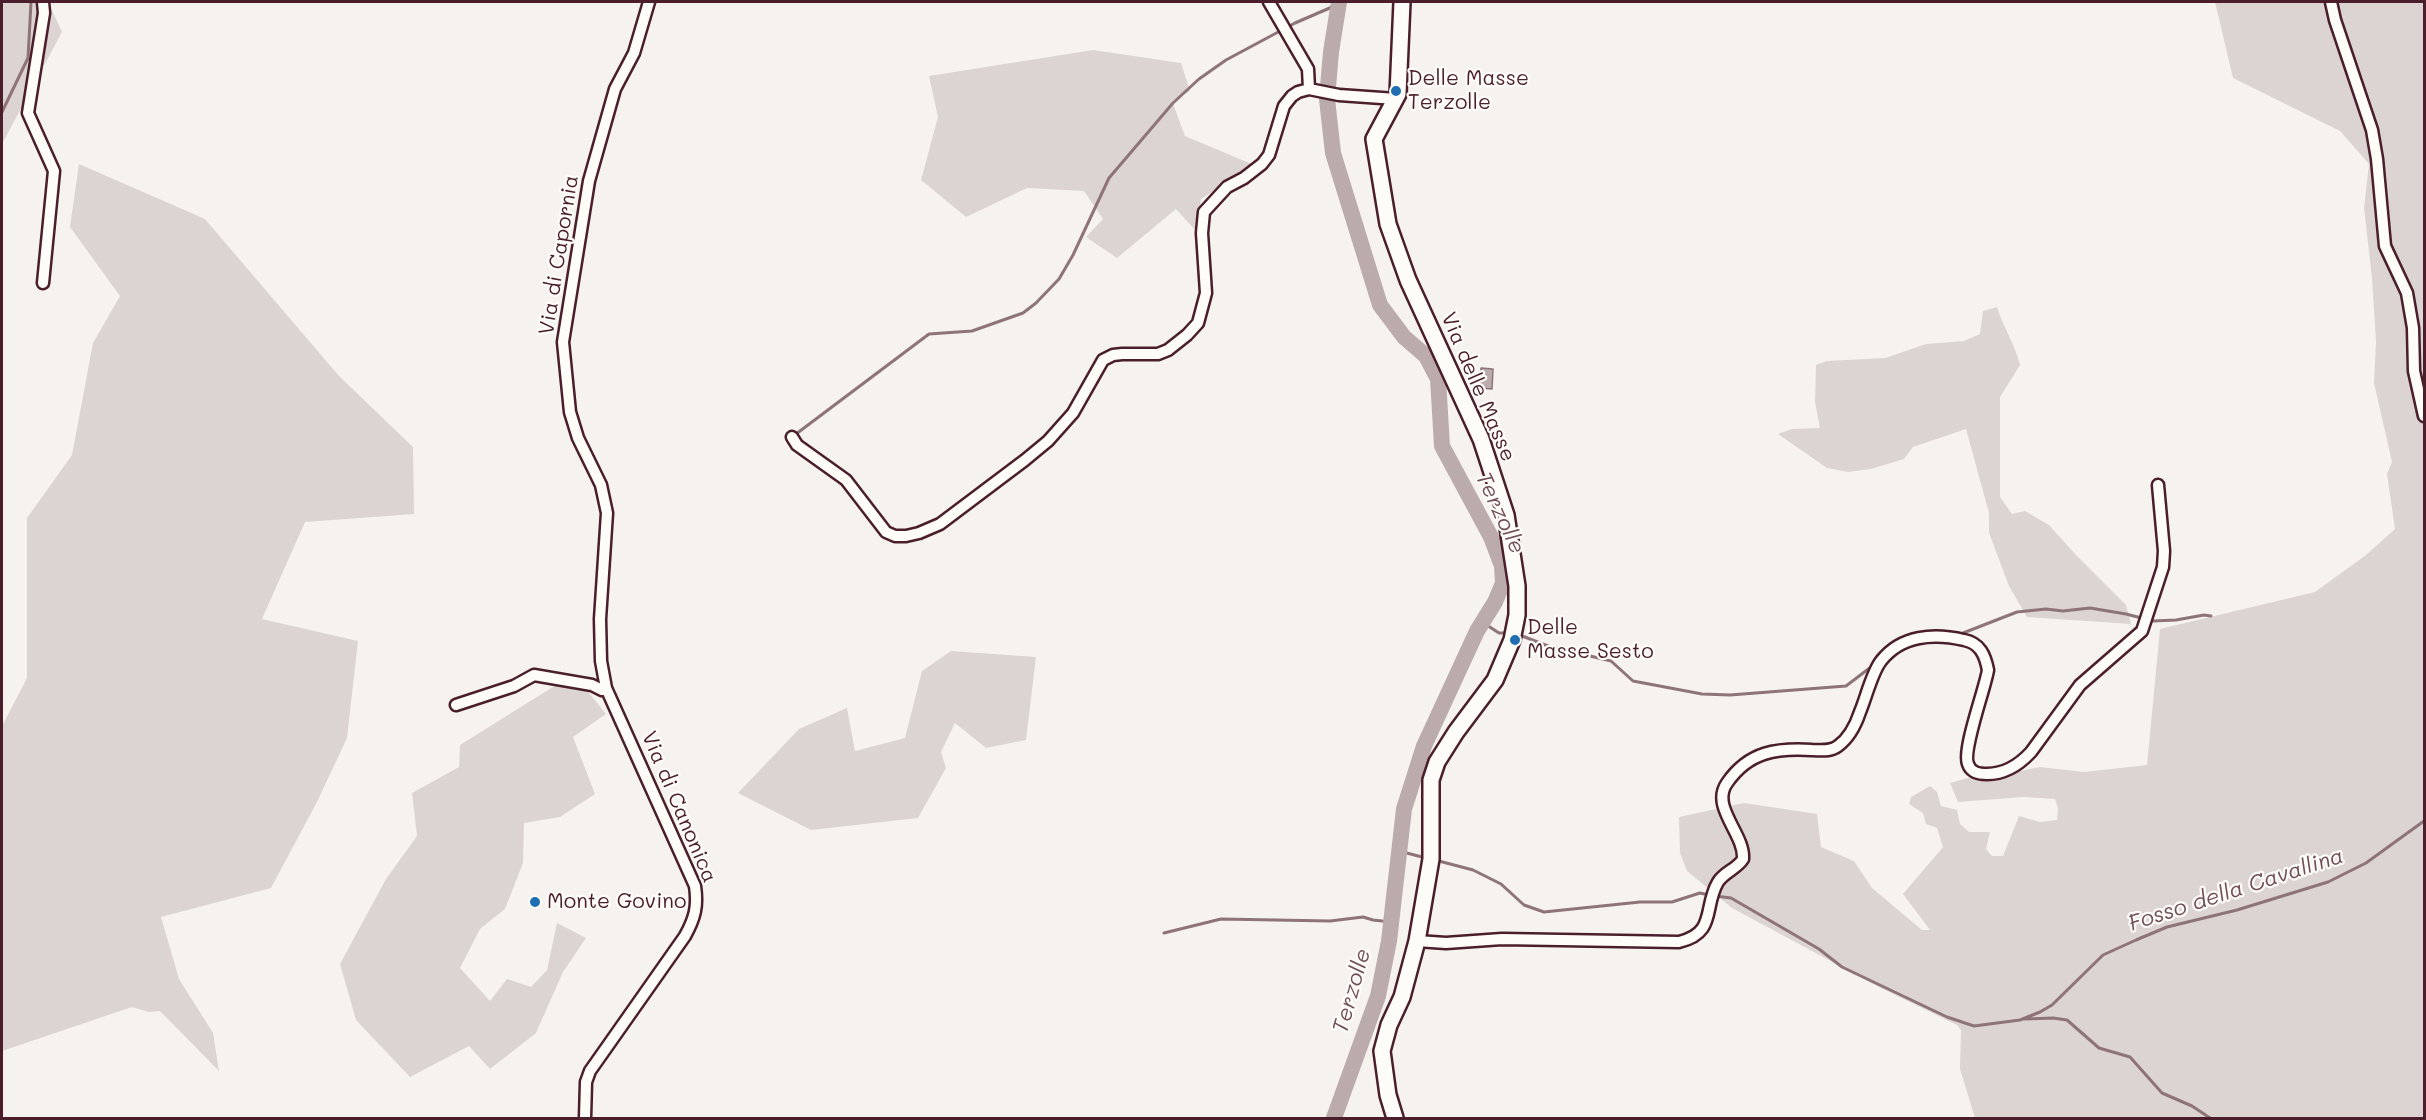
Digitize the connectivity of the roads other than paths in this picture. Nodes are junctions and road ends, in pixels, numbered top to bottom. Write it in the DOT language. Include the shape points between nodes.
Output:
graph roads {
  1 [pos="43,2"];
  2 [pos="649,2"];
  3 [pos="1269,2"];
  4 [pos="1402,2"];
  5 [pos="2331,2"];
  6 [pos="1310,89"];
  7 [pos="1396,99"];
  8 [pos="43,283"];
  9 [pos="2424,416"];
  10 [pos="792,437"];
  11 [pos="2158,485"];
  12 [pos="601,661"];
  13 [pos="606,688"];
  14 [pos="456,705"];
  15 [pos="1417,941"];
  16 [pos="585,1119"];
  17 [pos="1395,1119"];
  1 -- 8 [label="street" via="28,113 54,171"];
  2 -- 12 [label="street, Via di Capornia" via="634,53 615,89 589,181 563,342 570,412 601,485 607,513"];
  3 -- 6 [label="street" via="1308,69"];
  4 -- 7 [label="street, Via delle Masse"];
  5 -- 9 [label="street" via="2372,130 2385,246 2407,294 2414,370"];
  6 -- 7 [label="street"];
  6 -- 10 [label="street" via="1287,101 1269,155 1262,164 1227,187 1204,212 1206,293 1198,323 1158,354 1113,355 1103,360 1073,413 1048,441 940,524 906,536 886,532 846,480 797,445"];
  7 -- 15 [label="street, Via delle Masse" via="1374,139 1388,224 1408,280 1481,439 1506,515 1517,586 1514,632 1495,680 1456,732 1431,780 1431,859"];
  11 -- 15 [label="street" via="2163,567 2142,631 2080,685 2023,760 2006,771 1973,772 1967,764 1967,750 1988,670 1986,657 1970,641 1920,636 1908,640 1880,662 1857,721 1839,746 1831,750 1785,749 1757,756 1741,766 1727,783 1722,792 1723,805 1744,850 1743,859 1717,884 1703,929 1692,938 1679,942"];
  12 -- 13 [label="street, Via di Canonica"];
  13 -- 14 [label="street" via="534,675 514,686"];
  13 -- 16 [label="street, Via di Canonica" via="695,886 698,903 685,936 590,1071"];
  15 -- 17 [label="street, Via delle Masse" via="1383,1051"];
}
